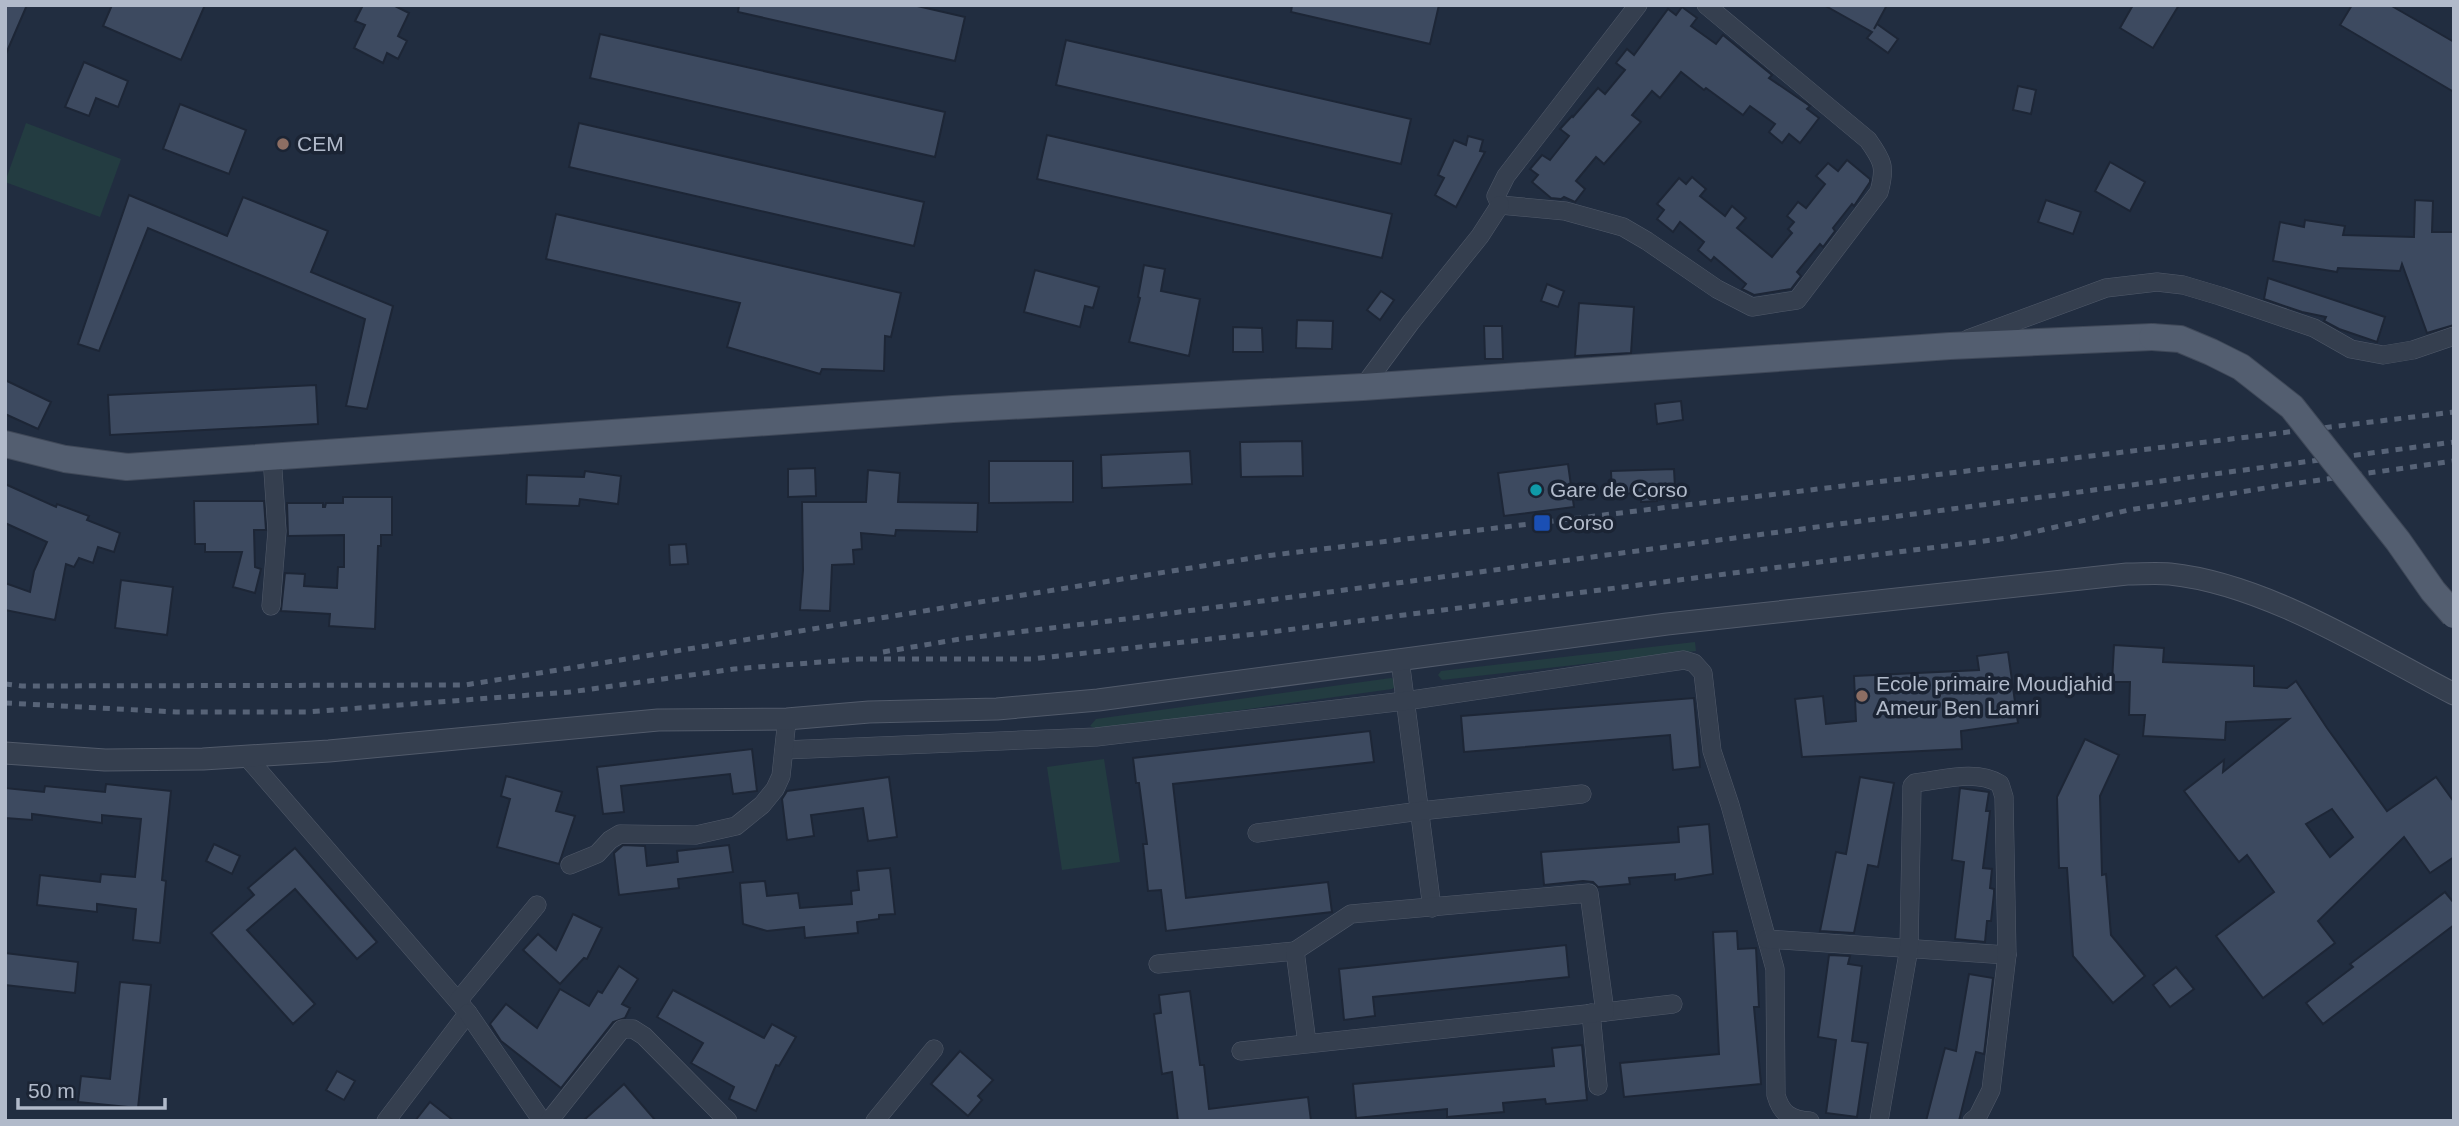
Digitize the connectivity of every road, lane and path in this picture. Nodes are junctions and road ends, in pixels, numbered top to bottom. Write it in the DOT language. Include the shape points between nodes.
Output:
graph roads {
  1 [pos="1638,5"];
  2 [pos="1706,5"];
  3 [pos="1500,205"];
  4 [pos="2454,336"];
  5 [pos="1950,346"];
  6 [pos="1363,387"];
  7 [pos="5,444"];
  8 [pos="272,456"];
  9 [pos="271,606"];
  10 [pos="2454,615"];
  11 [pos="1400,660"];
  12 [pos="2454,694"];
  13 [pos="1405,701"];
  14 [pos="788,719"];
  15 [pos="784,751"];
  16 [pos="5,753"];
  17 [pos="246,756"];
  18 [pos="1582,794"];
  19 [pos="1420,811"];
  20 [pos="1258,833"];
  21 [pos="570,865"];
  22 [pos="537,905"];
  23 [pos="1432,908"];
  24 [pos="1767,939"];
  25 [pos="1909,948"];
  26 [pos="1295,951"];
  27 [pos="2007,955"];
  28 [pos="1158,964"];
  29 [pos="1673,1004"];
  30 [pos="463,1007"];
  31 [pos="1598,1013"];
  32 [pos="1307,1043"];
  33 [pos="934,1049"];
  34 [pos="1241,1051"];
  35 [pos="1598,1086"];
  36 [pos="386,1121"];
  37 [pos="541,1121"];
  38 [pos="549,1121"];
  39 [pos="728,1121"];
  40 [pos="876,1121"];
  41 [pos="1810,1121"];
  42 [pos="1879,1121"];
  43 [pos="1972,1121"];
  1 -- 3 [label="street" via="1506,176 1496,196"];
  2 -- 3 [label="street" via="1868,140 1880,157 1884,172 1879,192 1797,300 1752,307 1623,227 1565,211"];
  3 -- 6 [label="street"];
  4 -- 5 [label="street" via="2383,355 2351,349 2314,328 2220,296 2157,282 2106,288"];
  5 -- 6 [label="main road"];
  5 -- 10 [label="main road, bridge" via="2180,339 2241,368 2292,407"];
  6 -- 8 [label="main road" via="953,409"];
  7 -- 8 [label="main road" via="65,459 127,467"];
  8 -- 9 [label="street" via="277,531"];
  11 -- 12 [label="street" via="1681,623 2127,574 2169,574 2258,597 2321,624"];
  11 -- 13 [label="street"];
  11 -- 14 [label="street" via="1098,700"];
  13 -- 15 [label="street" via="1096,737"];
  13 -- 19 [label="street"];
  13 -- 24 [label="street" via="1684,660 1694,663 1703,673 1712,751"];
  14 -- 15 [label="street"];
  14 -- 17 [label="street" via="658,720"];
  15 -- 21 [label="street" via="775,789 736,826 696,835 620,834 597,854"];
  16 -- 17 [label="street" via="106,760"];
  17 -- 30 [label="street"];
  18 -- 19 [label="street"];
  19 -- 20 [label="street"];
  19 -- 23 [label="street"];
  22 -- 30 [label="street"];
  23 -- 26 [label="street" via="1351,914"];
  23 -- 31 [label="street" via="1589,893"];
  24 -- 25 [label="street"];
  24 -- 41 [label="street" via="1775,969 1776,1095 1787,1116"];
  25 -- 27 [label="street"];
  25 -- 27 [label="street" via="1912,786 1975,776 2000,784 2004,797"];
  25 -- 42 [label="street"];
  26 -- 28 [label="street"];
  26 -- 32 [label="street"];
  27 -- 43 [label="street" via="1991,1090"];
  29 -- 31 [label="street"];
  30 -- 36 [label="street"];
  30 -- 37 [label="street"];
  31 -- 32 [label="street"];
  31 -- 35 [label="street"];
  32 -- 34 [label="street"];
  33 -- 40 [label="street"];
  38 -- 39 [label="street" via="622,1029 633,1028"];
}
